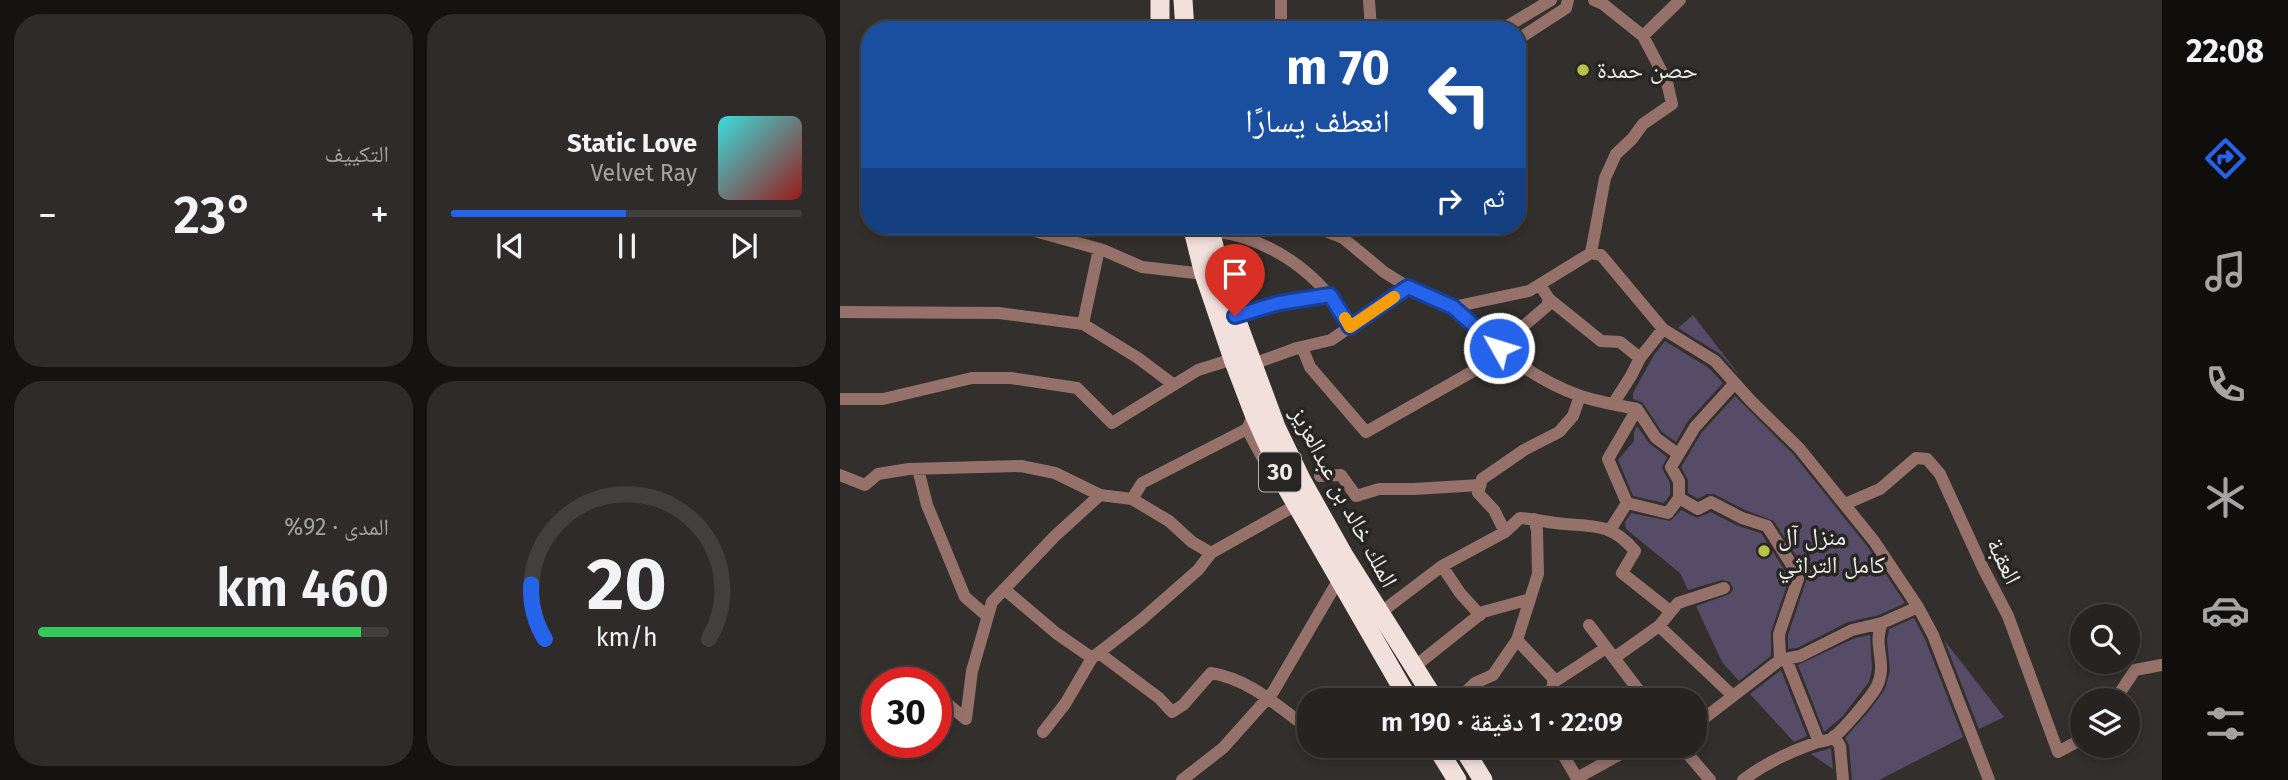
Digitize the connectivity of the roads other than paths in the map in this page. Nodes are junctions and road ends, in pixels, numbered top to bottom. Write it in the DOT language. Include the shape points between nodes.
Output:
graph roads {
  1 [pos="1160,0"];
  2 [pos="1183,0"];
  3 [pos="1281,0"];
  4 [pos="1369,0"];
  5 [pos="1551,0"];
  6 [pos="1568,0"];
  7 [pos="1594,0"];
  8 [pos="1680,0"];
  9 [pos="1160,21"];
  10 [pos="1184,21"];
  11 [pos="1282,21"];
  12 [pos="1370,21"];
  13 [pos="1516,21"];
  14 [pos="1526,34"];
  15 [pos="1643,36"];
  16 [pos="1051,235"];
  17 [pos="1203,235"];
  18 [pos="1206,235"];
  19 [pos="1238,235"];
  20 [pos="1336,235"];
  21 [pos="1099,248"];
  22 [pos="1591,253"];
  23 [pos="1204,274"];
  24 [pos="1539,285"];
  25 [pos="1408,287"];
  26 [pos="1330,295"];
  27 [pos="1549,299"];
  28 [pos="1453,307"];
  29 [pos="840,312"];
  30 [pos="1235,316"];
  31 [pos="1083,324"];
  32 [pos="1350,327"];
  33 [pos="1663,329"];
  34 [pos="1302,347"];
  35 [pos="1502,350"];
  36 [pos="1640,358"];
  37 [pos="1243,361"];
  38 [pos="1734,384"];
  39 [pos="1174,385"];
  40 [pos="1580,396"];
  41 [pos="840,399"];
  42 [pos="1613,404"];
  43 [pos="1637,409"];
  44 [pos="1250,422"];
  45 [pos="1678,454"];
  46 [pos="918,469"];
  47 [pos="840,475"];
  48 [pos="1320,476"];
  49 [pos="1480,485"];
  50 [pos="1100,495"];
  51 [pos="1679,498"];
  52 [pos="1132,499"];
  53 [pos="1627,503"];
  54 [pos="1845,504"];
  55 [pos="1289,509"];
  56 [pos="1534,519"];
  57 [pos="1610,530"];
  58 [pos="1505,532"];
  59 [pos="1322,550"];
  60 [pos="1210,553"];
  61 [pos="1443,566"];
  62 [pos="1339,579"];
  63 [pos="1724,588"];
  64 [pos="1004,589"];
  65 [pos="1530,599"];
  66 [pos="1918,607"];
  67 [pos="1670,611"];
  68 [pos="1380,613"];
  69 [pos="1480,615"];
  70 [pos="987,616"];
  71 [pos="1882,623"];
  72 [pos="1589,625"];
  73 [pos="1659,626"];
  74 [pos="1517,640"];
  75 [pos="1610,653"];
  76 [pos="1096,656"];
  77 [pos="1783,659"];
  78 [pos="2162,665"];
  79 [pos="1414,667"];
  80 [pos="1554,682"];
  81 [pos="1402,688"];
  82 [pos="1427,688"];
  83 [pos="1470,688"];
  84 [pos="1552,688"];
  85 [pos="1637,688"];
  86 [pos="2123,688"];
  87 [pos="1733,696"];
  88 [pos="1268,698"];
  89 [pos="952,708"];
  90 [pos="1707,716"];
  91 [pos="1297,720"];
  92 [pos="1043,732"];
  93 [pos="1834,736"];
  94 [pos="1819,742"];
  95 [pos="2070,746"];
  96 [pos="1443,758"];
  97 [pos="1469,758"];
  98 [pos="1565,758"];
  99 [pos="1614,758"];
  100 [pos="1691,758"];
  101 [pos="1577,779"];
  102 [pos="1182,780"];
  103 [pos="1457,780"];
  104 [pos="1483,780"];
  105 [pos="1710,780"];
  106 [pos="1743,780"];
  107 [pos="1843,780"];
  108 [pos="1989,780"];
  1 -- 9 [label="highway"];
  2 -- 10 [label="highway"];
  3 -- 11 [label="street"];
  4 -- 12 [label="street"];
  5 -- 13 [label="street"];
  6 -- 14 [label="street" via="1566,8"];
  7 -- 15 [label="street"];
  8 -- 15 [label="street"];
  15 -- 22 [label="street" via="1667,82 1672,104 1643,124 1616,154 1605,178"];
  16 -- 21 [label="street"];
  17 -- 23 [label="highway, الملك خالد بن عبدالعزيز / 30"];
  18 -- 30 [label="highway, الملك خالد بن عبدالعزيز / 30"];
  19 -- 26 [label="street" via="1266,246"];
  20 -- 25 [label="street"];
  21 -- 23 [label="street" via="1142,267"];
  21 -- 31 [label="street"];
  22 -- 24 [label="street"];
  22 -- 33 [label="street" via="1601,255"];
  23 -- 37 [label="highway, الملك خالد بن عبدالعزيز / 30"];
  24 -- 27 [label="street"];
  24 -- 28 [label="street" via="1529,292"];
  25 -- 28 [label="street"];
  25 -- 32 [label="street"];
  26 -- 30 [label="street"];
  26 -- 32 [label="street"];
  27 -- 35 [label="street"];
  27 -- 36 [label="street" via="1601,341 1620,342"];
  28 -- 35 [label="street"];
  29 -- 31 [label="street" via="999,313"];
  30 -- 37 [label="highway, الملك خالد بن عبدالعزيز / 30"];
  31 -- 39 [label="street"];
  32 -- 34 [label="street" via="1331,340"];
  33 -- 36 [label="street"];
  33 -- 38 [label="street" via="1715,361"];
  34 -- 35 [label="street" via="1310,368 1366,432"];
  34 -- 37 [label="street"];
  35 -- 40 [label="street" via="1556,386"];
  36 -- 42 [label="street"];
  37 -- 39 [label="street" via="1198,370"];
  37 -- 44 [label="highway, الملك خالد بن عبدالعزيز / 30"];
  37 -- 68 [label="highway, الملك خالد بن عبدالعزيز / 30" via="1302,481"];
  38 -- 45 [label="street" via="1695,427"];
  38 -- 54 [label="street" via="1799,448"];
  39 -- 41 [label="street" via="1112,423 1077,388 1011,378 972,377 883,399"];
  40 -- 42 [label="street"];
  40 -- 49 [label="street" via="1573,416 1559,432 1498,466"];
  42 -- 43 [label="street"];
  43 -- 45 [label="street" via="1656,438"];
  43 -- 53 [label="street" via="1608,460"];
  44 -- 52 [label="street" via="1142,483"];
  44 -- 55 [label="street"];
  44 -- 59 [label="highway, الملك خالد بن عبدالعزيز / 30"];
  45 -- 51 [label="street" via="1671,467 1679,481"];
  46 -- 47 [label="street" via="878,474 865,485"];
  46 -- 50 [label="street" via="1021,466 1055,473"];
  46 -- 70 [label="street" via="927,505 965,597"];
  48 -- 49 [label="street" via="1341,475 1356,496 1379,489"];
  49 -- 58 [label="street" via="1478,493"];
  50 -- 52 [label="street"];
  50 -- 64 [label="street"];
  51 -- 53 [label="street" via="1668,513"];
  51 -- 77 [label="street" via="1698,509 1711,502 1767,526 1787,556 1797,579 1779,634"];
  52 -- 60 [label="street"];
  53 -- 57 [label="street"];
  54 -- 66 [label="street"];
  54 -- 95 [label="street, العقبة" via="1880,489 1916,458 1927,459 1940,474 2008,616 2058,752"];
  55 -- 59 [label="street"];
  55 -- 60 [label="street"];
  56 -- 57 [label="street" via="1596,524"];
  56 -- 58 [label="street" via="1520,517"];
  56 -- 65 [label="street" via="1538,574"];
  57 -- 67 [label="street" via="1635,551 1622,573"];
  58 -- 61 [label="street"];
  59 -- 62 [label="highway, الملك خالد بن عبدالعزيز / 30"];
  60 -- 76 [label="street" via="1198,570"];
  61 -- 68 [label="street"];
  61 -- 69 [label="street"];
  62 -- 81 [label="highway, الملك خالد بن عبدالعزيز / 30"];
  62 -- 88 [label="street"];
  63 -- 67 [label="street" via="1678,603"];
  64 -- 70 [label="street"];
  64 -- 76 [label="street" via="1056,633"];
  65 -- 69 [label="street"];
  65 -- 74 [label="street"];
  66 -- 71 [label="street"];
  66 -- 108 [label="street"];
  67 -- 73 [label="street"];
  68 -- 79 [label="highway, الملك خالد بن عبدالعزيز / 30"];
  69 -- 79 [label="street"];
  70 -- 89 [label="street" via="972,671 966,719"];
  71 -- 77 [label="street" via="1852,630 1800,656"];
  71 -- 93 [label="street" via="1877,635 1882,660 1877,687"];
  72 -- 75 [label="street"];
  73 -- 75 [label="street"];
  73 -- 87 [label="street"];
  74 -- 80 [label="street"];
  74 -- 83 [label="street" via="1493,675"];
  75 -- 80 [label="street"];
  75 -- 85 [label="street"];
  76 -- 88 [label="street" via="1159,698 1172,712 1211,673 1228,675"];
  76 -- 92 [label="street"];
  77 -- 87 [label="street"];
  77 -- 94 [label="street"];
  78 -- 86 [label="street" via="2135,670"];
  79 -- 82 [label="highway, الملك خالد بن عبدالعزيز / 30"];
  80 -- 84 [label="street"];
  87 -- 90 [label="street"];
  88 -- 91 [label="street"];
  88 -- 102 [label="street" via="1223,748"];
  93 -- 94 [label="street"];
  93 -- 107 [label="street" via="1840,746"];
  94 -- 106 [label="street" via="1774,760"];
  96 -- 103 [label="highway"];
  97 -- 104 [label="highway"];
  98 -- 101 [label="street"];
  99 -- 101 [label="street"];
  100 -- 105 [label="street"];
}
